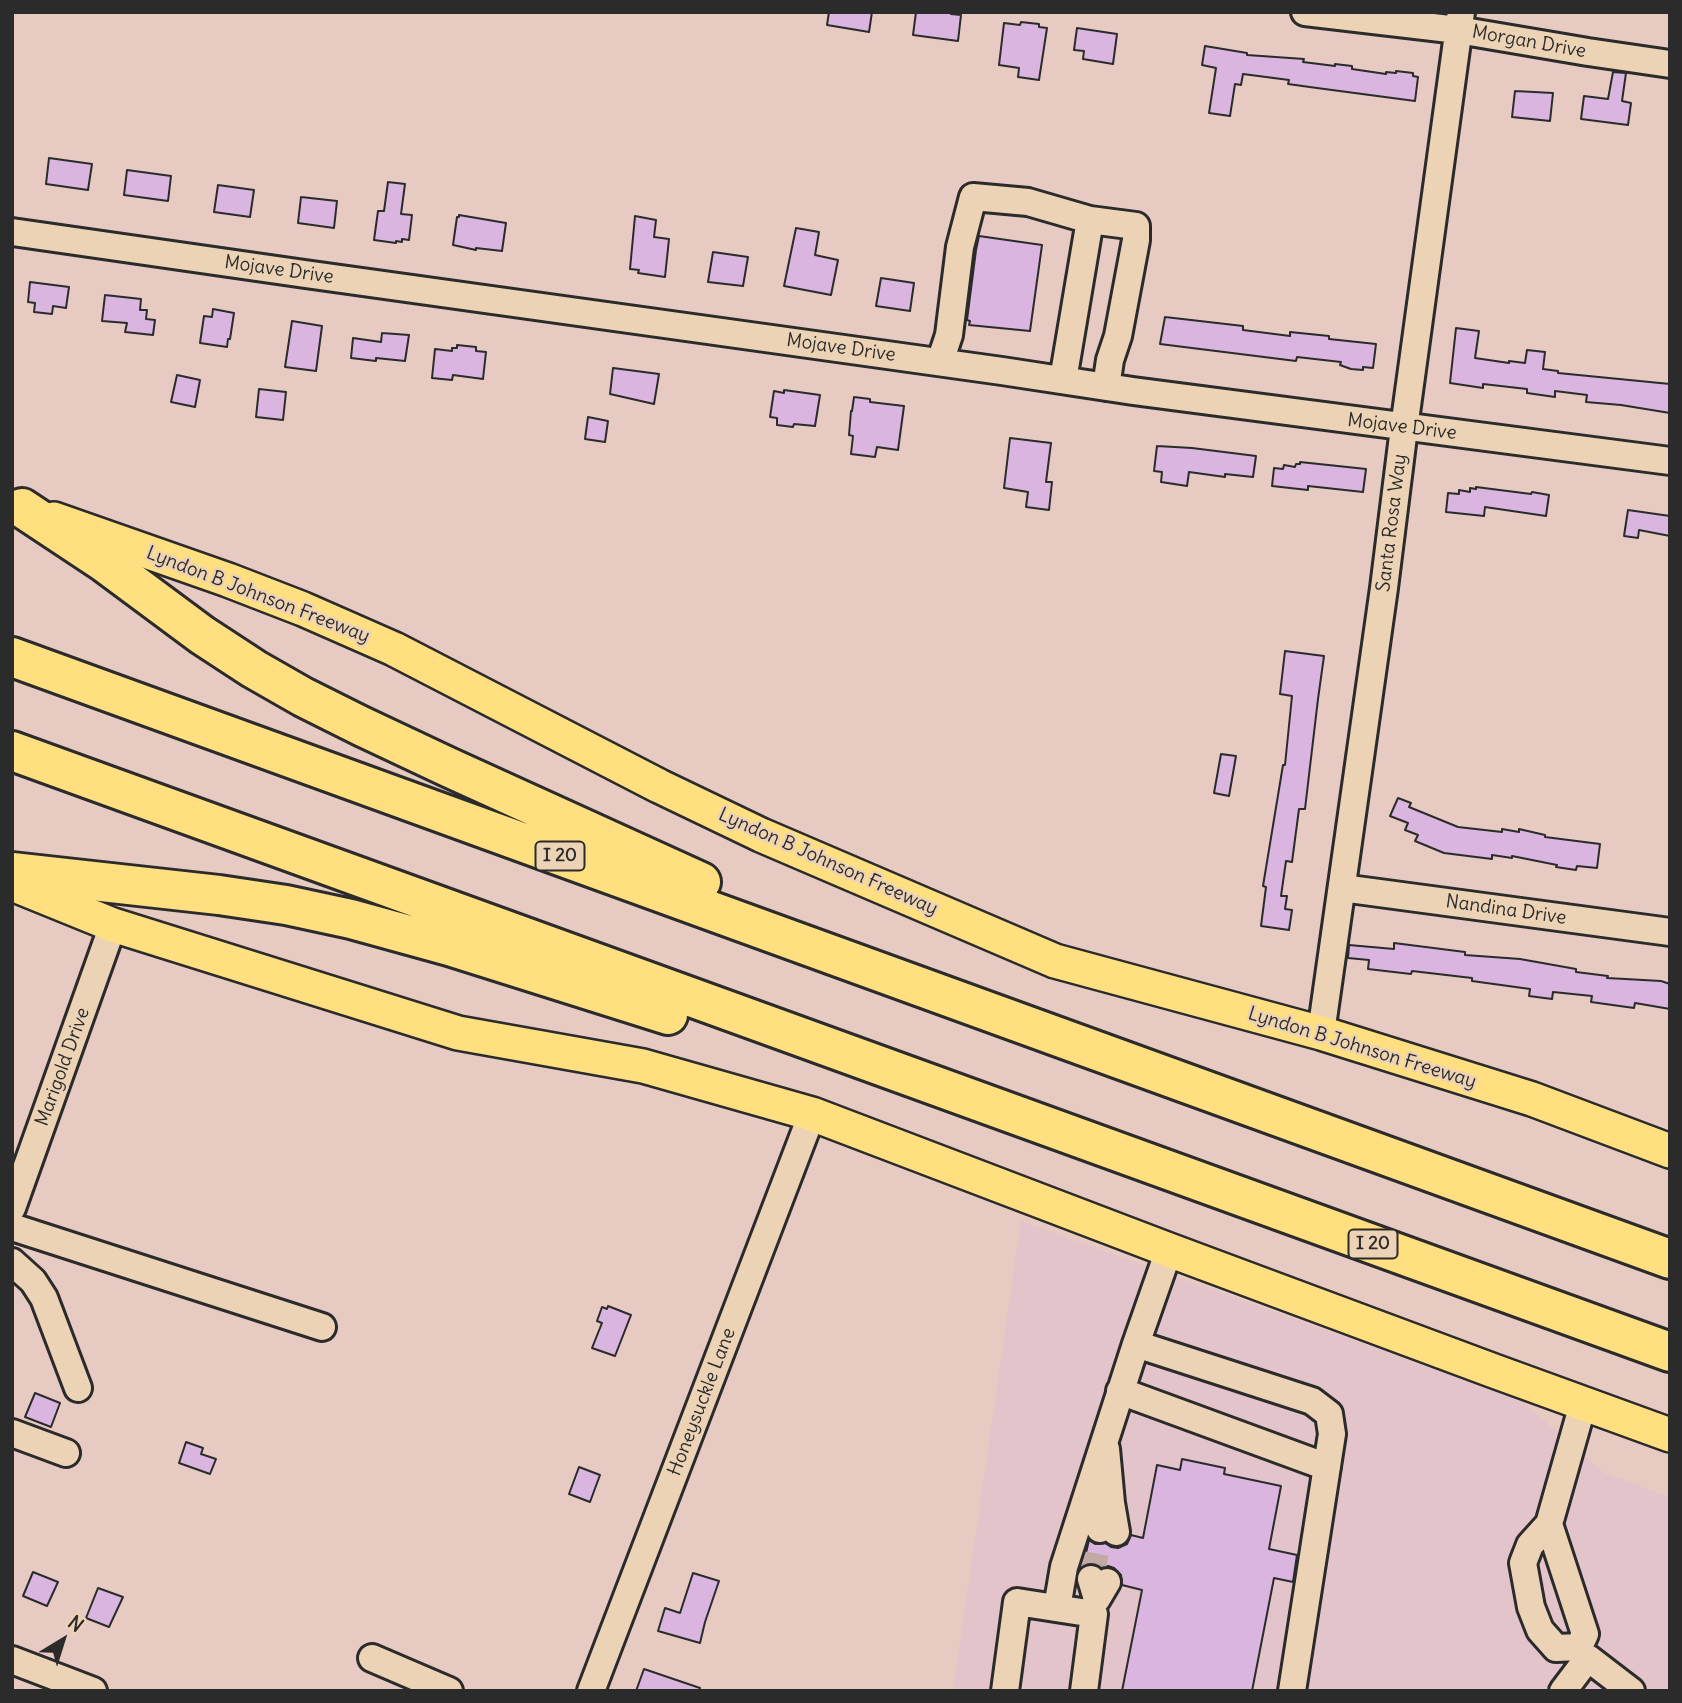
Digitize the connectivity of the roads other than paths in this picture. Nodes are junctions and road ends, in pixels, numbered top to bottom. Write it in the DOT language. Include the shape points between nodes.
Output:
graph roads {
  1 [pos="1306,12"];
  2 [pos="1460,21"];
  3 [pos="1670,64"];
  4 [pos="1090,220"];
  5 [pos="12,232"];
  6 [pos="940,362"];
  7 [pos="1063,380"];
  8 [pos="1106,387"];
  9 [pos="1404,428"];
  10 [pos="1670,461"];
  11 [pos="17,506"];
  12 [pos="12,657"];
  13 [pos="12,751"];
  14 [pos="12,872"];
  15 [pos="12,884"];
  16 [pos="1342,888"];
  17 [pos="113,925"];
  18 [pos="1670,932"];
  19 [pos="1321,1033"];
  20 [pos="1109,1055"];
  21 [pos="812,1114"];
  22 [pos="1076,1137"];
  23 [pos="1670,1151"];
  24 [pos="12,1208"];
  25 [pos="12,1227"];
  26 [pos="1169,1250"];
  27 [pos="1670,1259"];
  28 [pos="12,1262"];
  29 [pos="322,1327"];
  30 [pos="1136,1344"];
  31 [pos="1670,1352"];
  32 [pos="78,1388"];
  33 [pos="1120,1391"];
  34 [pos="1583,1404"];
  35 [pos="12,1433"];
  36 [pos="1670,1435"];
  37 [pos="1105,1437"];
  38 [pos="66,1453"];
  39 [pos="1327,1468"];
  40 [pos="1549,1524"];
  41 [pos="1108,1531"];
  42 [pos="1057,1608"];
  43 [pos="1584,1652"];
  44 [pos="372,1658"];
  45 [pos="12,1660"];
  46 [pos="93,1691"];
  47 [pos="449,1691"];
  48 [pos="591,1691"];
  49 [pos="1005,1691"];
  50 [pos="1084,1691"];
  51 [pos="1292,1691"];
  52 [pos="1563,1691"];
  53 [pos="1631,1691"];
  1 -- 2 [label="street, Morgan Drive"];
  2 -- 3 [label="street, Morgan Drive" via="1588,52"];
  2 -- 9 [label="street, Santa Rosa Way"];
  4 -- 6 [label="street" via="1028,202 973,197 960,247 949,335"];
  4 -- 7 [label="street"];
  4 -- 8 [label="street" via="1136,226"];
  5 -- 6 [label="street, Mojave Drive"];
  6 -- 7 [label="street, Mojave Drive"];
  7 -- 8 [label="street, Mojave Drive"];
  8 -- 9 [label="street, Mojave Drive"];
  9 -- 10 [label="street, Mojave Drive"];
  9 -- 16 [label="street, Santa Rosa Way"];
  11 -- 19 [label="main road, Lyndon B Johnson Freeway" via="303,608 394,649 761,835 1055,961"];
  11 -- 20 [label="highway" via="254,669 361,726 711,887"];
  12 -- 20 [label="highway, I 20"];
  13 -- 22 [label="highway, I 20"];
  14 -- 22 [label="highway" via="219,895 351,919"];
  15 -- 17 [label="main road"];
  16 -- 18 [label="street, Nandina Drive"];
  16 -- 19 [label="street, Santa Rosa Way"];
  17 -- 21 [label="main road" via="458,1033 643,1066"];
  17 -- 24 [label="street, Marigold Drive"];
  19 -- 23 [label="main road, Lyndon B Johnson Freeway" via="1532,1099"];
  20 -- 27 [label="highway, I 20"];
  21 -- 26 [label="main road"];
  21 -- 48 [label="street, Honeysuckle Lane"];
  22 -- 31 [label="highway, I 20"];
  25 -- 29 [label="street"];
  26 -- 30 [label="street"];
  26 -- 34 [label="main road"];
  28 -- 32 [label="street" via="44,1298"];
  30 -- 33 [label="street"];
  30 -- 39 [label="street" via="1312,1401 1329,1414 1332,1434"];
  33 -- 37 [label="street"];
  33 -- 39 [label="street"];
  34 -- 36 [label="main road"];
  34 -- 40 [label="street"];
  35 -- 38 [label="street"];
  37 -- 41 [label="street" via="1111,1503"];
  37 -- 42 [label="street" via="1064,1567"];
  39 -- 51 [label="street"];
  40 -- 43 [label="street" via="1585,1634"];
  40 -- 43 [label="street" via="1530,1545 1523,1563 1531,1607 1540,1630 1556,1648"];
  42 -- 49 [label="street" via="1017,1602"];
  42 -- 50 [label="street" via="1097,1594"];
  43 -- 52 [label="street"];
  43 -- 53 [label="street"];
  44 -- 47 [label="street"];
  45 -- 46 [label="street"];
}
